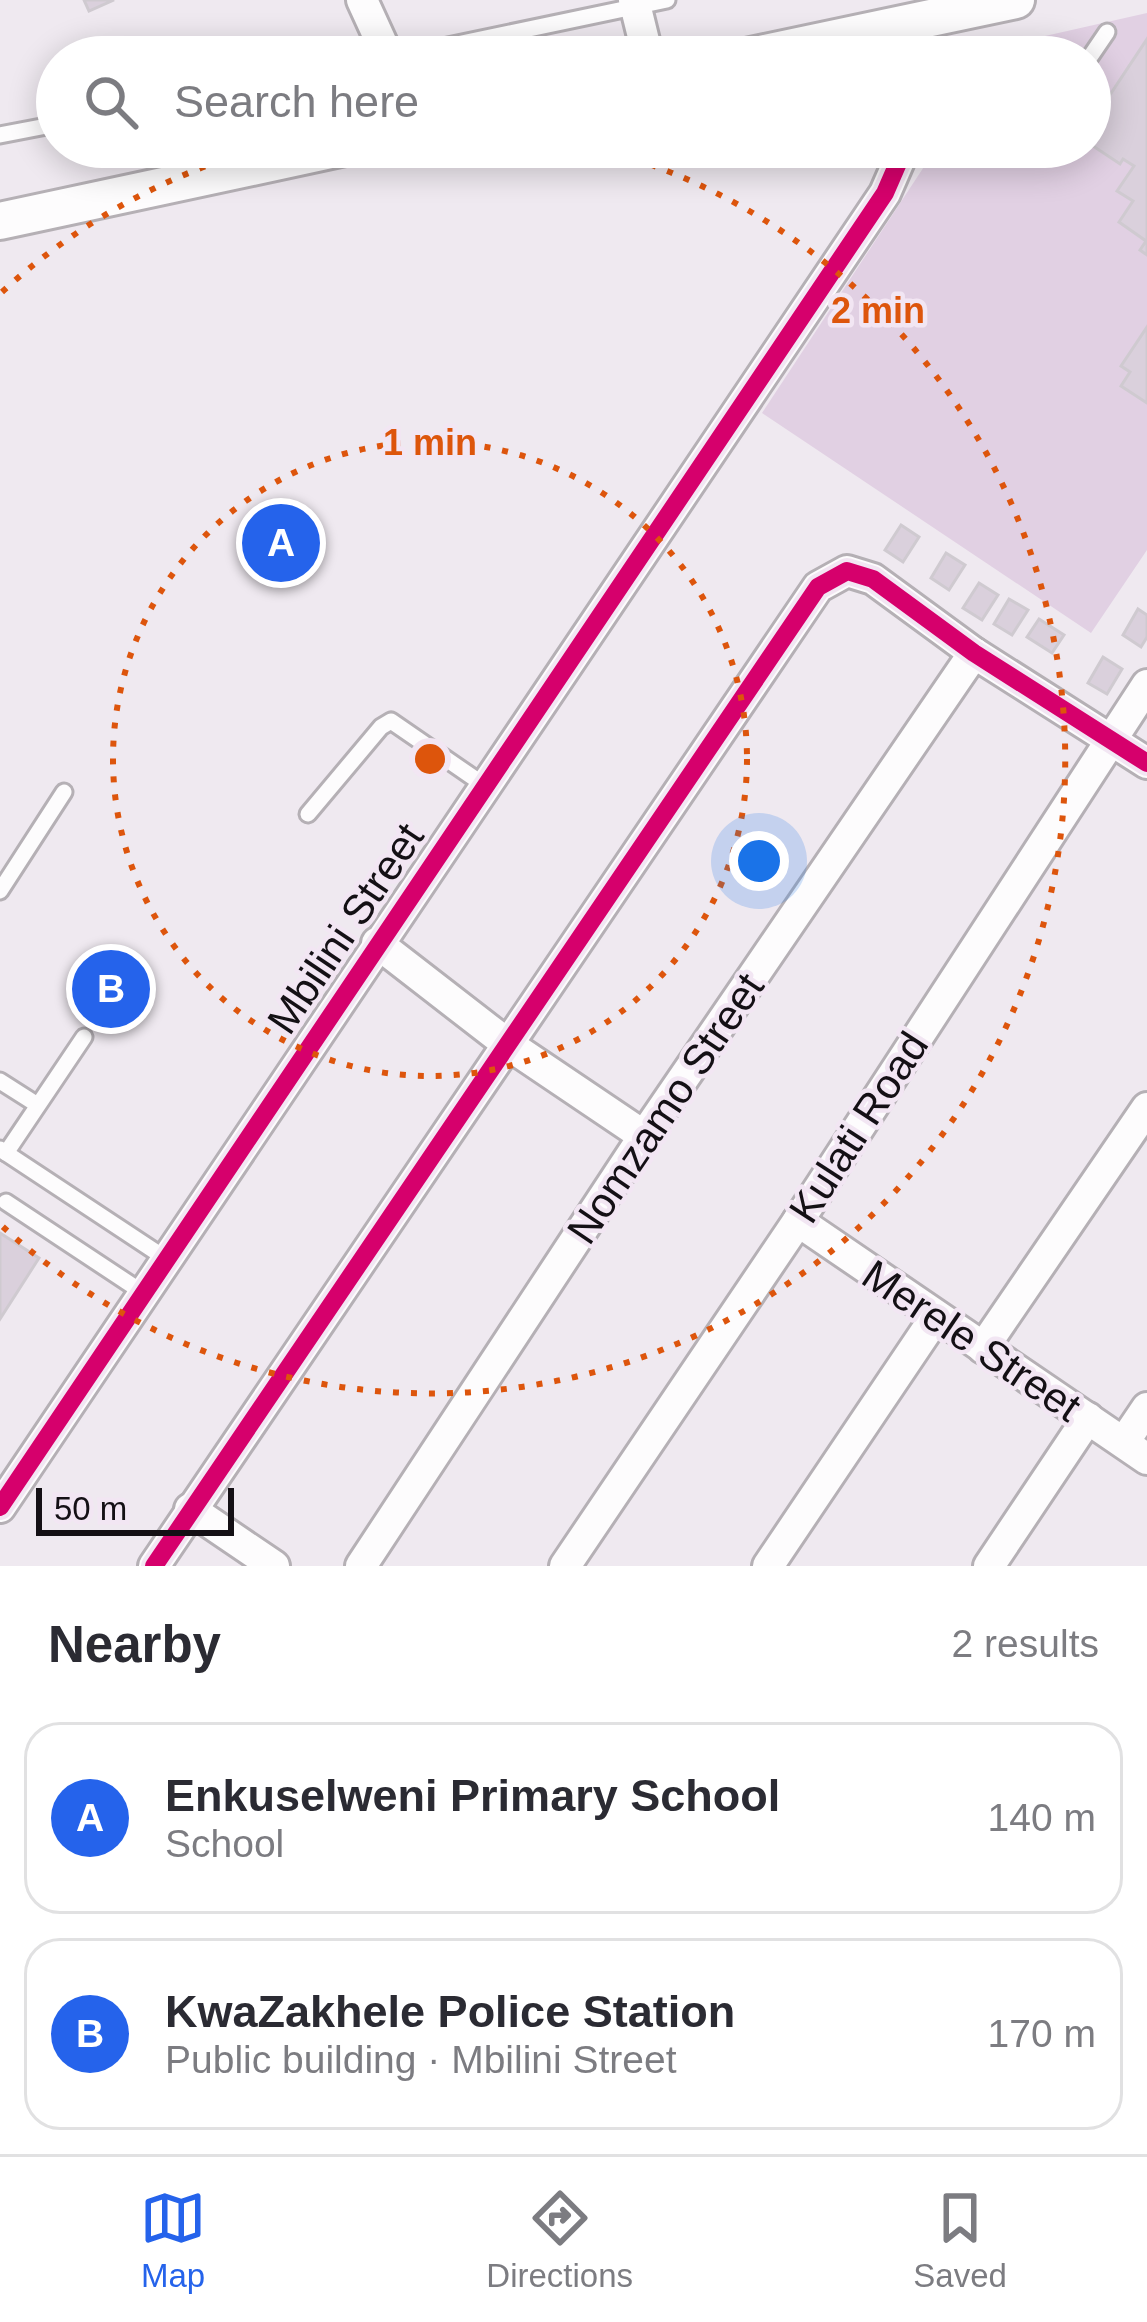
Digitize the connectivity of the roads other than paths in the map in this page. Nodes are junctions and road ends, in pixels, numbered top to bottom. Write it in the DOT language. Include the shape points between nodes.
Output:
graph roads {
  1 [pos="362,0"];
  2 [pos="1016,0"];
  3 [pos="646,3"];
  4 [pos="1107,32"];
  5 [pos="380,36"];
  6 [pos="490,36"];
  7 [pos="647,36"];
  8 [pos="914,36"];
  9 [pos="1104,36"];
  10 [pos="36,128"];
  11 [pos="0,135"];
  12 [pos="247,168"];
  13 [pos="896,168"];
  14 [pos="0,221"];
  15 [pos="974,653"];
  16 [pos="1147,685"];
  17 [pos="1111,737"];
  18 [pos="1147,763"];
  19 [pos="484,785"];
  20 [pos="64,792"];
  21 [pos="308,814"];
  22 [pos="0,891"];
  23 [pos="377,943"];
  24 [pos="84,1037"];
  25 [pos="506,1043"];
  26 [pos="0,1081"];
  27 [pos="36,1104"];
  28 [pos="1147,1108"];
  29 [pos="644,1136"];
  30 [pos="3,1151"];
  31 [pos="6,1202"];
  32 [pos="798,1221"];
  33 [pos="168,1260"];
  34 [pos="145,1294"];
  35 [pos="935,1318"];
  36 [pos="983,1348"];
  37 [pos="1147,1408"];
  38 [pos="1088,1418"];
  39 [pos="1136,1451"];
  40 [pos="0,1507"];
  41 [pos="190,1509"];
  42 [pos="154,1566"];
  43 [pos="274,1566"];
  44 [pos="362,1566"];
  45 [pos="565,1566"];
  46 [pos="768,1566"];
  47 [pos="989,1566"];
  1 -- 5 [label="street"];
  2 -- 8 [label="street"];
  3 -- 6 [label="lane"];
  3 -- 7 [label="street"];
  4 -- 9 [label="lane"];
  10 -- 11 [label="lane"];
  12 -- 14 [label="street"];
  13 -- 19 [label="street, Mbilini Street"];
  15 -- 17 [label="street"];
  15 -- 25 [label="street" via="860,572 838,573 818,587"];
  15 -- 29 [label="street, Nomzamo Street"];
  16 -- 17 [label="street, Kulati Road"];
  17 -- 18 [label="street"];
  17 -- 32 [label="street, Kulati Road"];
  19 -- 21 [label="lane" via="392,721"];
  19 -- 23 [label="street, Mbilini Street"];
  20 -- 22 [label="lane"];
  23 -- 25 [label="street"];
  23 -- 33 [label="street, Mbilini Street"];
  24 -- 27 [label="lane"];
  25 -- 29 [label="street"];
  25 -- 41 [label="street"];
  26 -- 27 [label="lane"];
  27 -- 30 [label="lane"];
  28 -- 36 [label="street"];
  29 -- 44 [label="street, Nomzamo Street"];
  30 -- 33 [label="lane"];
  31 -- 34 [label="lane"];
  32 -- 35 [label="street, Merele Street"];
  32 -- 45 [label="street, Kulati Road"];
  33 -- 34 [label="street, Mbilini Street"];
  34 -- 40 [label="street, Mbilini Street"];
  35 -- 36 [label="street, Merele Street"];
  35 -- 46 [label="street"];
  36 -- 38 [label="street, Merele Street"];
  37 -- 39 [label="street"];
  38 -- 39 [label="street, Merele Street"];
  38 -- 47 [label="street"];
  41 -- 42 [label="street"];
  41 -- 43 [label="street"];
}
